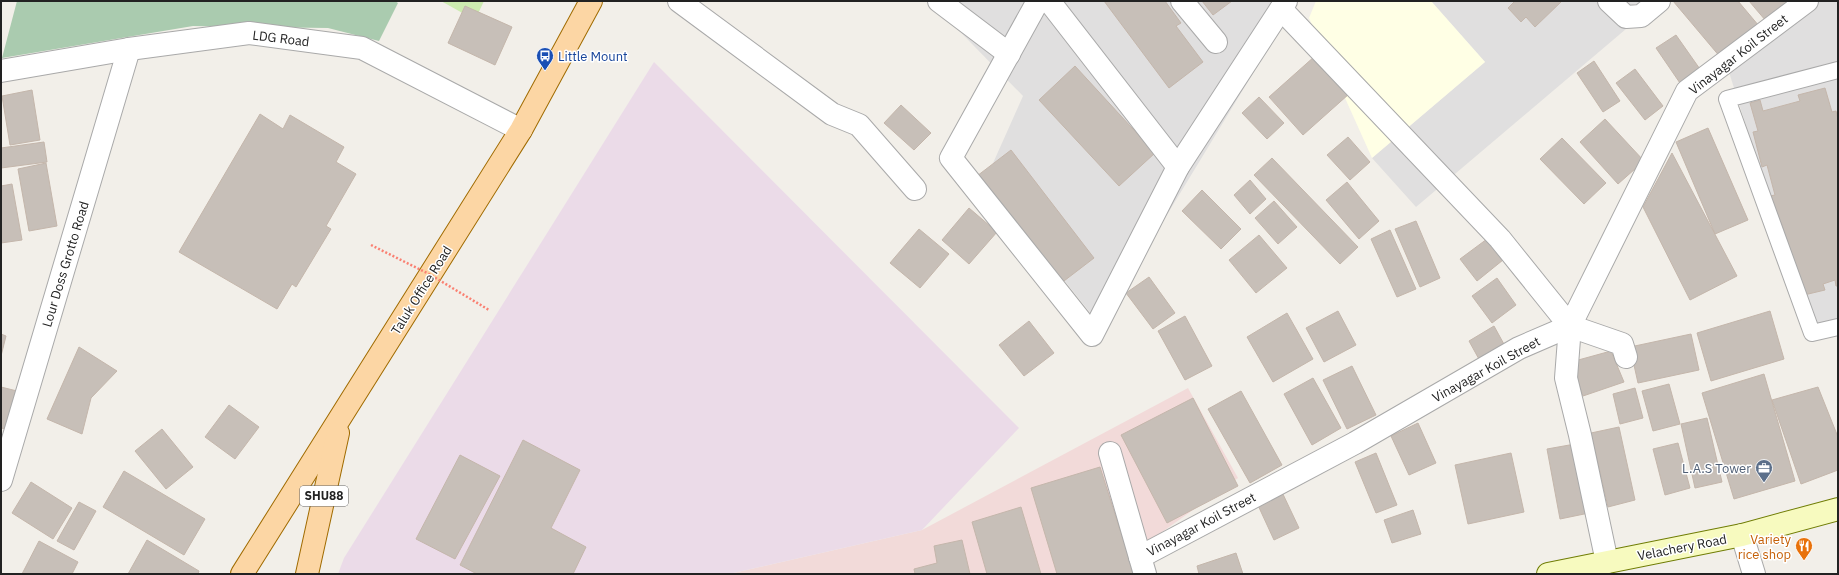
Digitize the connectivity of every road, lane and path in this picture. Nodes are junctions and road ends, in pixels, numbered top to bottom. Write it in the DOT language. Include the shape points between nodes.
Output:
graph roads {
  1 [pos="591,1"];
  2 [pos="679,1"];
  3 [pos="939,1"];
  4 [pos="1038,1"];
  5 [pos="1049,1"];
  6 [pos="1182,1"];
  7 [pos="1609,1"];
  8 [pos="1659,1"];
  9 [pos="1807,1"];
  10 [pos="1284,5"];
  11 [pos="1216,42"];
  12 [pos="129,49"];
  13 [pos="1009,54"];
  14 [pos="1838,70"];
  15 [pos="1,71"];
  16 [pos="521,130"];
  17 [pos="1178,167"];
  18 [pos="915,189"];
  19 [pos="371,245"];
  20 [pos="489,310"];
  21 [pos="1570,326"];
  22 [pos="1838,327"];
  23 [pos="1626,357"];
  24 [pos="341,418"];
  25 [pos="1110,453"];
  26 [pos="1,480"];
  27 [pos="1838,509"];
  28 [pos="1742,535"];
  29 [pos="1607,562"];
  30 [pos="1142,565"];
  31 [pos="242,574"];
  32 [pos="307,574"];
  33 [pos="1548,574"];
  34 [pos="1754,574"];
  1 -- 16 [label="main road, Taluk Office Road"];
  2 -- 18 [label="street" via="832,114 859,124"];
  3 -- 13 [label="street"];
  4 -- 13 [label="street"];
  5 -- 17 [label="street"];
  6 -- 11 [label="street"];
  7 -- 8 [label="street" via="1626,17 1641,16"];
  9 -- 21 [label="street, Vinayagar Koil Street" via="1688,91"];
  10 -- 17 [label="street"];
  10 -- 21 [label="street" via="1500,239"];
  12 -- 15 [label="street, LDG Road"];
  12 -- 16 [label="street, LDG Road" via="249,33 362,48"];
  12 -- 26 [label="street, Lour Doss Grotto Road"];
  13 -- 17 [label="street" via="951,158 1092,335"];
  14 -- 22 [label="lane" via="1727,99 1812,333"];
  16 -- 24 [label="main road, Taluk Office Road"];
  19 -- 20 [label="path, bridge" via="429,274"];
  21 -- 23 [label="street" via="1622,344"];
  21 -- 29 [label="street" via="1566,378"];
  21 -- 30 [label="street, Vinayagar Koil Street" via="1519,348"];
  24 -- 31 [label="main road, Taluk Office Road"];
  24 -- 32 [label="main road, SHU88"];
  25 -- 30 [label="street"];
  27 -- 28 [label="main road, Velachery Road"];
  28 -- 29 [label="main road, Velachery Road"];
  28 -- 34 [label="street"];
  29 -- 33 [label="main road, Velachery Road"];
}
